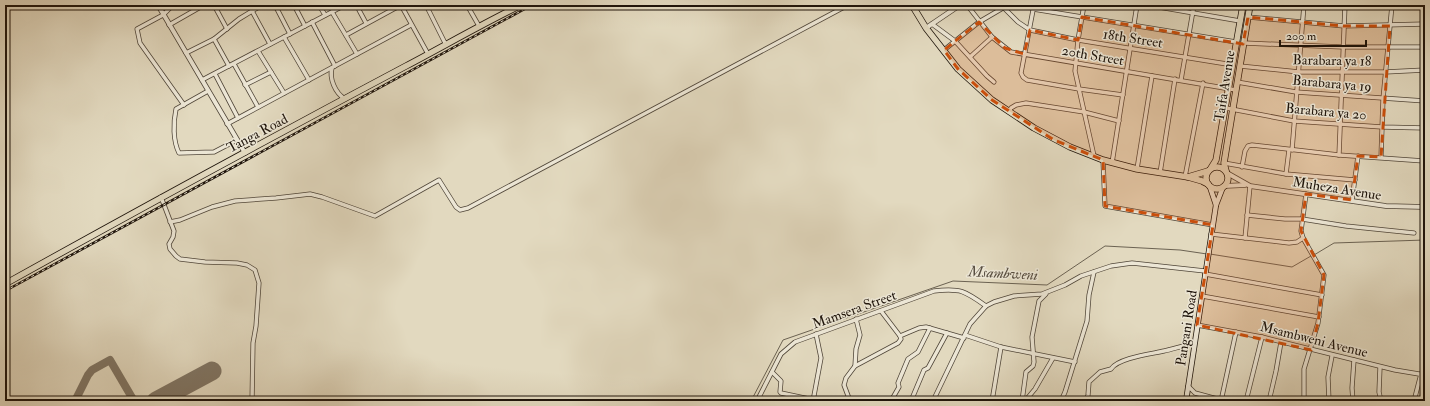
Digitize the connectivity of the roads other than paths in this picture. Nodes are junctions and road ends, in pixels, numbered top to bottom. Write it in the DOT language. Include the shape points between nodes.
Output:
graph roads {
  1 [pos="158,5"];
  2 [pos="173,5"];
  3 [pos="204,5"];
  4 [pos="214,5"];
  5 [pos="262,5"];
  6 [pos="275,5"];
  7 [pos="294,5"];
  8 [pos="320,5"];
  9 [pos="345,5"];
  10 [pos="358,5"];
  11 [pos="401,5"];
  12 [pos="426,5"];
  13 [pos="467,5"];
  14 [pos="520,5"];
  15 [pos="848,5"];
  16 [pos="912,5"];
  17 [pos="960,5"];
  18 [pos="967,5"];
  19 [pos="1008,5"];
  20 [pos="1084,5"];
  21 [pos="1137,5"];
  22 [pos="1147,5"];
  23 [pos="1194,5"];
  24 [pos="1242,5"];
  25 [pos="1250,5"];
  26 [pos="1304,5"];
  27 [pos="1345,5"];
  28 [pos="1392,5"];
  29 [pos="1034,7"];
  30 [pos="1004,8"];
  31 [pos="252,11"];
  32 [pos="332,12"];
  33 [pos="1192,13"];
  34 [pos="164,15"];
  35 [pos="325,15"];
  36 [pos="1248,16"];
  37 [pos="1082,17"];
  38 [pos="1240,21"];
  39 [pos="312,22"];
  40 [pos="979,22"];
  41 [pos="1302,22"];
  42 [pos="366,23"];
  43 [pos="932,24"];
  44 [pos="1425,24"];
  45 [pos="169,25"];
  46 [pos="411,25"];
  47 [pos="305,26"];
  48 [pos="479,26"];
  49 [pos="1134,26"];
  50 [pos="1344,26"];
  51 [pos="1390,26"];
  52 [pos="926,28"];
  53 [pos="227,29"];
  54 [pos="1030,30"];
  55 [pos="290,34"];
  56 [pos="1189,34"];
  57 [pos="346,35"];
  58 [pos="284,37"];
  59 [pos="992,37"];
  60 [pos="214,39"];
  61 [pos="1078,40"];
  62 [pos="955,41"];
  63 [pos="1236,42"];
  64 [pos="1244,43"];
  65 [pos="270,44"];
  66 [pos="446,45"];
  67 [pos="1300,45"];
  68 [pos="1343,47"];
  69 [pos="1425,47"];
  70 [pos="1130,48"];
  71 [pos="1387,48"];
  72 [pos="944,50"];
  73 [pos="258,51"];
  74 [pos="186,53"];
  75 [pos="357,54"];
  76 [pos="428,54"];
  77 [pos="1024,54"];
  78 [pos="970,57"];
  79 [pos="1185,57"];
  80 [pos="1075,63"];
  81 [pos="234,64"];
  82 [pos="1233,65"];
  83 [pos="229,66"];
  84 [pos="1240,66"];
  85 [pos="333,67"];
  86 [pos="1425,70"];
  87 [pos="271,72"];
  88 [pos="1126,72"];
  89 [pos="1299,72"];
  90 [pos="1343,72"];
  91 [pos="1385,72"];
  92 [pos="215,74"];
  93 [pos="1152,76"];
  94 [pos="1175,79"];
  95 [pos="202,80"];
  96 [pos="309,80"];
  97 [pos="1181,80"];
  98 [pos="994,82"];
  99 [pos="1237,82"];
  100 [pos="1202,84"];
  101 [pos="246,85"];
  102 [pos="1079,89"];
  103 [pos="1229,89"];
  104 [pos="1236,90"];
  105 [pos="208,91"];
  106 [pos="1296,92"];
  107 [pos="284,93"];
  108 [pos="1123,95"];
  109 [pos="1342,96"];
  110 [pos="345,99"];
  111 [pos="1382,99"];
  112 [pos="1425,101"];
  113 [pos="184,105"];
  114 [pos="258,107"];
  115 [pos="1226,108"];
  116 [pos="1233,109"];
  117 [pos="1010,112"];
  118 [pos="1084,112"];
  119 [pos="238,118"];
  120 [pos="1118,121"];
  121 [pos="1294,121"];
  122 [pos="227,124"];
  123 [pos="1340,125"];
  124 [pos="1382,127"];
  125 [pos="1425,128"];
  126 [pos="1425,136"];
  127 [pos="237,140"];
  128 [pos="1291,150"];
  129 [pos="245,153"];
  130 [pos="1339,155"];
  131 [pos="1358,156"];
  132 [pos="1095,157"];
  133 [pos="1381,157"];
  134 [pos="1103,160"];
  135 [pos="1424,161"];
  136 [pos="1112,163"];
  137 [pos="1224,163"];
  138 [pos="1242,167"];
  139 [pos="1137,169"];
  140 [pos="1210,170"];
  141 [pos="1226,172"];
  142 [pos="1160,173"];
  143 [pos="1286,174"];
  144 [pos="1186,177"];
  145 [pos="1355,180"];
  146 [pos="1209,185"];
  147 [pos="1249,185"];
  148 [pos="1223,187"];
  149 [pos="1306,194"];
  150 [pos="161,197"];
  151 [pos="1352,200"];
  152 [pos="1216,205"];
  153 [pos="1425,208"];
  154 [pos="1247,215"];
  155 [pos="1302,219"];
  156 [pos="170,222"];
  157 [pos="1213,225"];
  158 [pos="1414,233"];
  159 [pos="1211,234"];
  160 [pos="1245,238"];
  161 [pos="1303,238"];
  162 [pos="1094,272"];
  163 [pos="1205,273"];
  164 [pos="5,284"];
  165 [pos="1049,292"];
  166 [pos="1322,295"];
  167 [pos="1202,296"];
  168 [pos="986,306"];
  169 [pos="881,311"];
  170 [pos="1319,317"];
  171 [pos="856,319"];
  172 [pos="1197,325"];
  173 [pos="930,328"];
  174 [pos="1236,332"];
  175 [pos="947,333"];
  176 [pos="816,334"];
  177 [pos="900,336"];
  178 [pos="964,336"];
  179 [pos="1262,337"];
  180 [pos="1281,342"];
  181 [pos="1194,344"];
  182 [pos="1001,347"];
  183 [pos="1311,350"];
  184 [pos="1033,353"];
  185 [pos="1332,356"];
  186 [pos="1053,358"];
  187 [pos="1354,360"];
  188 [pos="1075,362"];
  189 [pos="855,366"];
  190 [pos="1380,367"];
  191 [pos="772,372"];
  192 [pos="1423,375"];
  193 [pos="1188,386"];
  194 [pos="814,400"];
  195 [pos="252,401"];
  196 [pos="757,401"];
  197 [pos="826,401"];
  198 [pos="850,401"];
  199 [pos="891,401"];
  200 [pos="911,401"];
  201 [pos="933,401"];
  202 [pos="992,401"];
  203 [pos="1023,401"];
  204 [pos="1060,401"];
  205 [pos="1086,401"];
  206 [pos="1186,401"];
  207 [pos="1221,401"];
  208 [pos="1246,401"];
  209 [pos="1269,401"];
  210 [pos="1304,401"];
  211 [pos="1329,401"];
  212 [pos="1353,401"];
  213 [pos="1380,401"];
  214 [pos="1414,401"];
  1 -- 34 [label="street"];
  2 -- 34 [label="street"];
  3 -- 45 [label="street"];
  4 -- 53 [label="street"];
  5 -- 31 [label="street"];
  6 -- 55 [label="street"];
  7 -- 47 [label="street"];
  8 -- 35 [label="street"];
  9 -- 32 [label="street"];
  10 -- 42 [label="street"];
  11 -- 42 [label="street"];
  11 -- 46 [label="street"];
  12 -- 66 [label="street"];
  13 -- 48 [label="street"];
  14 -- 48 [label="main road, Tanga Road"];
  15 -- 156 [label="street" via="468,208 460,210 456,207 439,180 375,216 322,197 302,194 234,201"];
  16 -- 52 [label="main road"];
  17 -- 43 [label="street"];
  18 -- 40 [label="street, 20th Street"];
  19 -- 30 [label="street"];
  20 -- 37 [label="street"];
  21 -- 49 [label="street"];
  22 -- 33 [label="street"];
  23 -- 33 [label="street"];
  24 -- 38 [label="main road, Taifa Avenue"];
  25 -- 36 [label="main road, Taifa Avenue"];
  26 -- 41 [label="street"];
  27 -- 50 [label="street"];
  28 -- 51 [label="street"];
  29 -- 37 [label="street"];
  29 -- 54 [label="street"];
  30 -- 40 [label="street"];
  30 -- 54 [label="street"];
  31 -- 53 [label="street"];
  31 -- 65 [label="street"];
  32 -- 35 [label="street"];
  32 -- 57 [label="street"];
  33 -- 38 [label="street"];
  33 -- 56 [label="street"];
  34 -- 45 [label="street"];
  34 -- 113 [label="street" via="136,31 140,43"];
  35 -- 39 [label="street"];
  36 -- 41 [label="street"];
  36 -- 64 [label="main road, Taifa Avenue"];
  37 -- 49 [label="street"];
  37 -- 61 [label="street"];
  38 -- 63 [label="main road, Taifa Avenue"];
  39 -- 47 [label="street"];
  39 -- 85 [label="street"];
  40 -- 59 [label="street, 20th Street"];
  40 -- 62 [label="street"];
  41 -- 50 [label="street"];
  41 -- 67 [label="street"];
  42 -- 57 [label="street"];
  43 -- 52 [label="street"];
  43 -- 62 [label="street"];
  44 -- 51 [label="street"];
  45 -- 74 [label="street"];
  46 -- 75 [label="street"];
  46 -- 76 [label="street"];
  47 -- 55 [label="street"];
  48 -- 66 [label="main road, Tanga Road"];
  49 -- 56 [label="street"];
  49 -- 70 [label="street"];
  50 -- 51 [label="street"];
  50 -- 68 [label="street"];
  51 -- 71 [label="street"];
  52 -- 72 [label="main road"];
  53 -- 60 [label="street"];
  54 -- 61 [label="street, 18th Street"];
  54 -- 77 [label="street"];
  55 -- 58 [label="street"];
  56 -- 63 [label="street"];
  56 -- 79 [label="street"];
  57 -- 75 [label="street"];
  58 -- 65 [label="street"];
  58 -- 96 [label="street"];
  59 -- 77 [label="street, 20th Street" via="1011,52"];
  59 -- 78 [label="street"];
  60 -- 74 [label="street"];
  60 -- 83 [label="street"];
  61 -- 70 [label="street, 18th Street"];
  61 -- 80 [label="street"];
  62 -- 72 [label="street"];
  62 -- 78 [label="street"];
  63 -- 82 [label="main road, Taifa Avenue"];
  64 -- 67 [label="street"];
  64 -- 84 [label="main road, Taifa Avenue"];
  65 -- 73 [label="street"];
  66 -- 76 [label="main road, Tanga Road"];
  67 -- 68 [label="street"];
  67 -- 89 [label="street"];
  68 -- 71 [label="street"];
  68 -- 90 [label="street"];
  69 -- 71 [label="street"];
  70 -- 79 [label="street, 18th Street"];
  70 -- 88 [label="street"];
  71 -- 91 [label="street"];
  72 -- 117 [label="main road" via="958,69 992,100"];
  73 -- 81 [label="street"];
  73 -- 87 [label="street"];
  74 -- 95 [label="street"];
  75 -- 85 [label="street"];
  76 -- 110 [label="main road, Tanga Road"];
  77 -- 80 [label="street, 20th Street"];
  77 -- 102 [label="street" via="1021,73 1027,80"];
  78 -- 98 [label="street"];
  79 -- 82 [label="street, 18th Street"];
  79 -- 97 [label="street"];
  80 -- 88 [label="street, 20th Street"];
  80 -- 102 [label="street"];
  81 -- 83 [label="street"];
  81 -- 101 [label="street"];
  82 -- 103 [label="main road, Taifa Avenue"];
  83 -- 92 [label="street"];
  84 -- 89 [label="street, Barabara ya 18"];
  84 -- 99 [label="main road, Taifa Avenue"];
  85 -- 96 [label="street"];
  85 -- 110 [label="street" via="332,80 338,93"];
  86 -- 91 [label="street, Barabara ya 18"];
  87 -- 101 [label="street"];
  87 -- 107 [label="street"];
  88 -- 93 [label="street, 20th Street"];
  88 -- 108 [label="street"];
  89 -- 90 [label="street, Barabara ya 18"];
  89 -- 106 [label="street"];
  90 -- 91 [label="street, Barabara ya 18"];
  90 -- 109 [label="street"];
  91 -- 111 [label="street"];
  92 -- 95 [label="street"];
  92 -- 119 [label="street"];
  93 -- 94 [label="street, 20th Street"];
  93 -- 139 [label="street"];
  94 -- 97 [label="street, 20th Street"];
  94 -- 142 [label="street"];
  95 -- 105 [label="street"];
  96 -- 107 [label="street"];
  97 -- 100 [label="street, 20th Street"];
  99 -- 104 [label="main road, Taifa Avenue"];
  99 -- 106 [label="street, Barabara ya 19"];
  100 -- 103 [label="street, 20th Street"];
  100 -- 144 [label="street"];
  101 -- 114 [label="street"];
  102 -- 108 [label="street"];
  102 -- 118 [label="street"];
  103 -- 104 [label="street, 20th Street"];
  103 -- 115 [label="main road, Taifa Avenue"];
  104 -- 116 [label="main road, Taifa Avenue"];
  105 -- 113 [label="street"];
  105 -- 122 [label="street"];
  106 -- 109 [label="street, Barabara ya 19"];
  106 -- 121 [label="street"];
  107 -- 114 [label="street"];
  108 -- 120 [label="street"];
  109 -- 111 [label="street, Barabara ya 19"];
  109 -- 123 [label="street"];
  110 -- 129 [label="main road, Tanga Road"];
  111 -- 112 [label="street, Barabara ya 19"];
  111 -- 124 [label="street"];
  113 -- 127 [label="street" via="176,110 176,146 179,153 214,152"];
  114 -- 119 [label="street"];
  115 -- 116 [label="street, Barabara ya 20"];
  115 -- 140 [label="main road, Taifa Avenue" via="1216,160"];
  116 -- 121 [label="street, Barabara ya 20"];
  116 -- 137 [label="main road, Taifa Avenue"];
  117 -- 118 [label="street" via="1016,105 1026,103"];
  117 -- 132 [label="main road" via="1054,140"];
  118 -- 120 [label="street"];
  118 -- 132 [label="street"];
  119 -- 122 [label="street"];
  120 -- 136 [label="street"];
  121 -- 123 [label="street, Barabara ya 20"];
  121 -- 128 [label="street"];
  122 -- 127 [label="street"];
  123 -- 124 [label="street, Barabara ya 20"];
  123 -- 130 [label="street"];
  124 -- 125 [label="street, Barabara ya 20"];
  124 -- 133 [label="street"];
  126 -- 135 [label="street"];
  127 -- 129 [label="street"];
  128 -- 130 [label="street"];
  128 -- 138 [label="street" via="1248,146 1244,151"];
  128 -- 143 [label="street"];
  129 -- 150 [label="main road, Tanga Road"];
  130 -- 131 [label="street"];
  131 -- 133 [label="street"];
  131 -- 145 [label="street"];
  132 -- 134 [label="main road"];
  133 -- 135 [label="street"];
  134 -- 136 [label="main road"];
  134 -- 157 [label="street" via="1105,206"];
  136 -- 139 [label="main road"];
  137 -- 138 [label="street"];
  137 -- 141 [label="main road, Taifa Avenue"];
  138 -- 143 [label="street"];
  139 -- 142 [label="main road"];
  140 -- 141 [label="main road" via="1217,167"];
  140 -- 144 [label="main road"];
  140 -- 146 [label="main road" via="1206,177"];
  141 -- 147 [label="street"];
  141 -- 148 [label="main road" via="1228,180"];
  142 -- 144 [label="main road"];
  143 -- 145 [label="street"];
  144 -- 146 [label="main road"];
  145 -- 151 [label="street"];
  146 -- 148 [label="main road" via="1216,189"];
  146 -- 152 [label="main road"];
  147 -- 148 [label="street"];
  147 -- 149 [label="street, Muheza Avenue"];
  147 -- 154 [label="street"];
  148 -- 152 [label="main road"];
  149 -- 151 [label="street, Muheza Avenue"];
  149 -- 155 [label="street"];
  150 -- 156 [label="street"];
  150 -- 164 [label="main road, Tanga Road"];
  151 -- 153 [label="street, Muheza Avenue" via="1386,206"];
  152 -- 157 [label="main road, Pangani Road"];
  154 -- 155 [label="street"];
  154 -- 160 [label="street"];
  155 -- 158 [label="street"];
  155 -- 161 [label="street"];
  156 -- 195 [label="street" via="174,231 169,244 170,249 180,259 237,263 255,270 259,283 253,343"];
  157 -- 159 [label="main road, Pangani Road"];
  159 -- 160 [label="street"];
  159 -- 163 [label="main road, Pangani Road"];
  160 -- 161 [label="street" via="1289,243"];
  161 -- 166 [label="street" via="1324,274"];
  162 -- 163 [label="street" via="1132,263"];
  162 -- 165 [label="street"];
  162 -- 188 [label="street" via="1086,320"];
  163 -- 166 [label="street"];
  163 -- 167 [label="main road, Pangani Road"];
  165 -- 168 [label="street" via="1002,299"];
  165 -- 184 [label="street" via="1039,301 1032,337"];
  166 -- 170 [label="street"];
  167 -- 170 [label="street"];
  167 -- 172 [label="main road, Pangani Road"];
  168 -- 169 [label="street, Mamsera Street" via="967,293 946,290 934,291"];
  168 -- 178 [label="street" via="970,324"];
  169 -- 171 [label="street, Mamsera Street"];
  169 -- 177 [label="street"];
  170 -- 183 [label="street"];
  171 -- 176 [label="street, Mamsera Street"];
  171 -- 189 [label="street" via="860,335"];
  172 -- 174 [label="street, Msambweni Avenue"];
  172 -- 181 [label="main road, Pangani Road"];
  173 -- 175 [label="street"];
  173 -- 177 [label="street" via="919,328"];
  173 -- 199 [label="street" via="918,352 908,359 898,383 899,387"];
  174 -- 179 [label="street, Msambweni Avenue"];
  174 -- 207 [label="street"];
  175 -- 178 [label="street"];
  175 -- 200 [label="street" via="928,368 924,370"];
  176 -- 191 [label="street, Mamsera Street" via="787,347"];
  176 -- 194 [label="street" via="821,358"];
  177 -- 189 [label="street" via="898,343"];
  178 -- 182 [label="street"];
  178 -- 201 [label="street"];
  179 -- 180 [label="street, Msambweni Avenue"];
  179 -- 208 [label="street"];
  180 -- 183 [label="street, Msambweni Avenue"];
  180 -- 209 [label="street"];
  181 -- 193 [label="main road, Pangani Road"];
  181 -- 205 [label="street" via="1139,355 1100,372 1089,382"];
  182 -- 184 [label="street"];
  182 -- 202 [label="street"];
  183 -- 185 [label="street, Msambweni Avenue"];
  183 -- 210 [label="street" via="1304,369"];
  184 -- 186 [label="street"];
  184 -- 203 [label="street" via="1033,366 1026,372"];
  185 -- 187 [label="street, Msambweni Avenue"];
  185 -- 211 [label="street" via="1328,377"];
  186 -- 188 [label="street"];
  186 -- 203 [label="street" via="1035,389"];
  187 -- 190 [label="street, Msambweni Avenue"];
  187 -- 212 [label="street"];
  188 -- 204 [label="street"];
  189 -- 198 [label="street" via="844,385"];
  190 -- 192 [label="street, Msambweni Avenue"];
  190 -- 213 [label="street"];
  191 -- 194 [label="street" via="781,381 781,393"];
  191 -- 196 [label="street, Mamsera Street"];
  192 -- 214 [label="street"];
  193 -- 206 [label="main road, Pangani Road"];
  193 -- 207 [label="street" via="1195,393"];
  194 -- 197 [label="street"];
}
